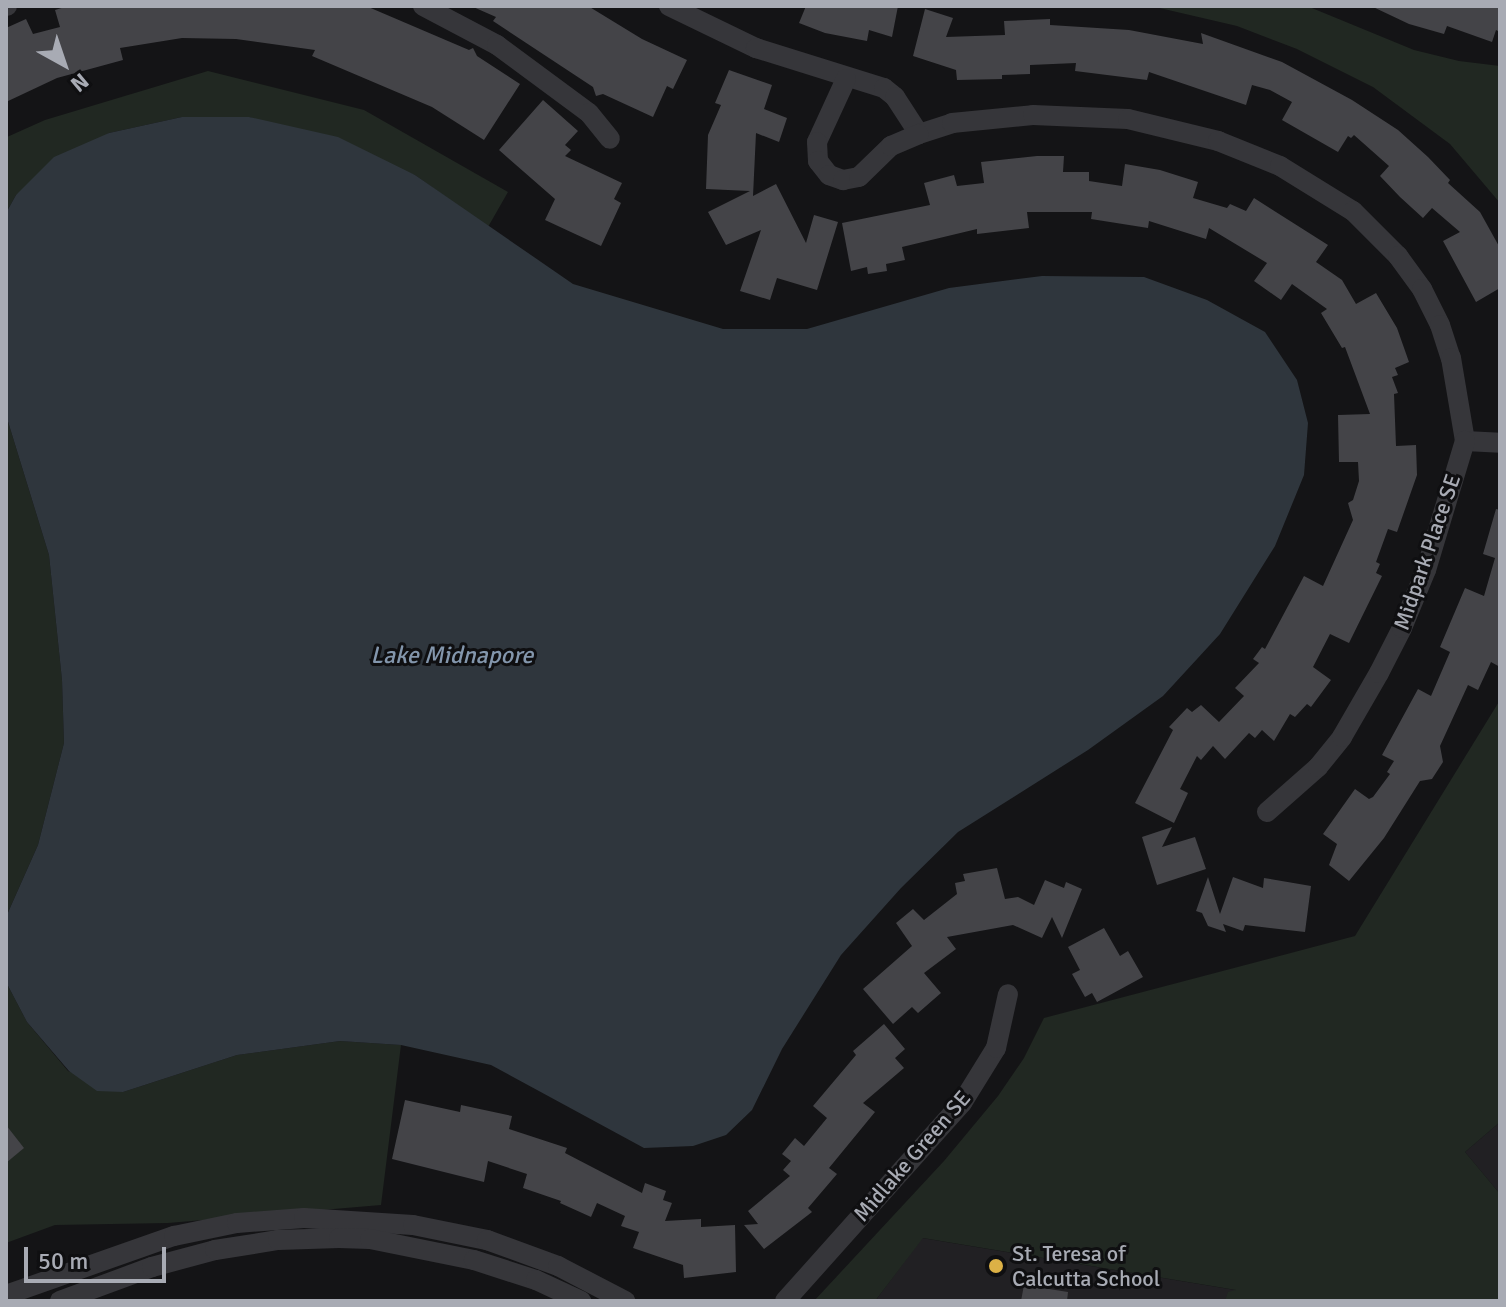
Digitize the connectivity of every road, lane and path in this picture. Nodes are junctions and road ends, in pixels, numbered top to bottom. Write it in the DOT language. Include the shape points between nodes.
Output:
graph roads {
  1 [pos="423,6"];
  2 [pos="669,6"];
  3 [pos="846,79"];
  4 [pos="919,134"];
  5 [pos="610,139"];
  6 [pos="1465,441"];
  7 [pos="1500,443"];
  8 [pos="1267,812"];
  9 [pos="1008,994"];
  10 [pos="371,1230"];
  11 [pos="144,1245"];
  12 [pos="152,1267"];
  13 [pos="6,1295"];
  14 [pos="60,1301"];
  15 [pos="581,1301"];
  16 [pos="625,1301"];
  17 [pos="785,1301"];
  1 -- 5 [label="street" via="497,45 589,113"];
  2 -- 3 [label="street" via="756,48"];
  3 -- 4 [label="street" via="884,88"];
  3 -- 4 [label="street" via="817,142 818,161 829,175 843,180 859,177 891,146"];
  4 -- 6 [label="street" via="952,123 1033,115 1128,119 1218,141 1317,186 1376,230 1422,289 1451,358"];
  6 -- 7 [label="street"];
  6 -- 8 [label="street, Midpark Place SE" via="1426,570 1379,673 1318,767"];
  9 -- 17 [label="street, Midlake Green SE" via="996,1048 962,1103"];
  10 -- 11 [label="street" via="304,1218 248,1222"];
  10 -- 12 [label="street" via="248,1243"];
  10 -- 15 [label="street" via="536,1280"];
  10 -- 16 [label="street" via="487,1240 558,1266"];
  11 -- 12 [label="street"];
  11 -- 13 [label="street"];
  12 -- 14 [label="street"];
}
